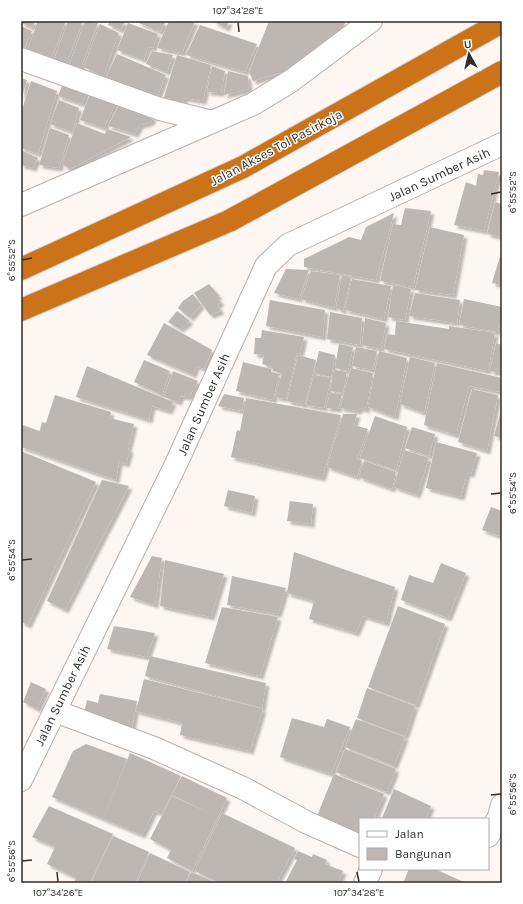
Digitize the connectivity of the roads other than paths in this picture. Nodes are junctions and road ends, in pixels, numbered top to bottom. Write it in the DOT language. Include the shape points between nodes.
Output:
graph roads {
  1 [pos="371,21"];
  2 [pos="502,22"];
  3 [pos="21,59"];
  4 [pos="502,72"];
  5 [pos="212,122"];
  6 [pos="502,144"];
  7 [pos="21,205"];
  8 [pos="21,269"];
  9 [pos="21,310"];
  10 [pos="55,711"];
  11 [pos="21,780"];
  12 [pos="502,805"];
  13 [pos="489,834"];
  14 [pos="359,846"];
  15 [pos="371,870"];
  16 [pos="365,883"];
  1 -- 5 [label="street" via="291,82 253,104"];
  2 -- 8 [label="highway, Jalan Akses Tol Pasirkoja" via="243,167"];
  3 -- 5 [label="street" via="160,109"];
  4 -- 9 [label="highway" via="228,221"];
  5 -- 7 [label="street"];
  6 -- 10 [label="street, Jalan Sumber Asih" via="288,245 266,266 176,464"];
  10 -- 11 [label="street, Jalan Sumber Asih"];
  10 -- 14 [label="street" via="154,748 243,788 306,822"];
  12 -- 13 [label="street" via="499,817"];
  15 -- 16 [label="street"];
}
